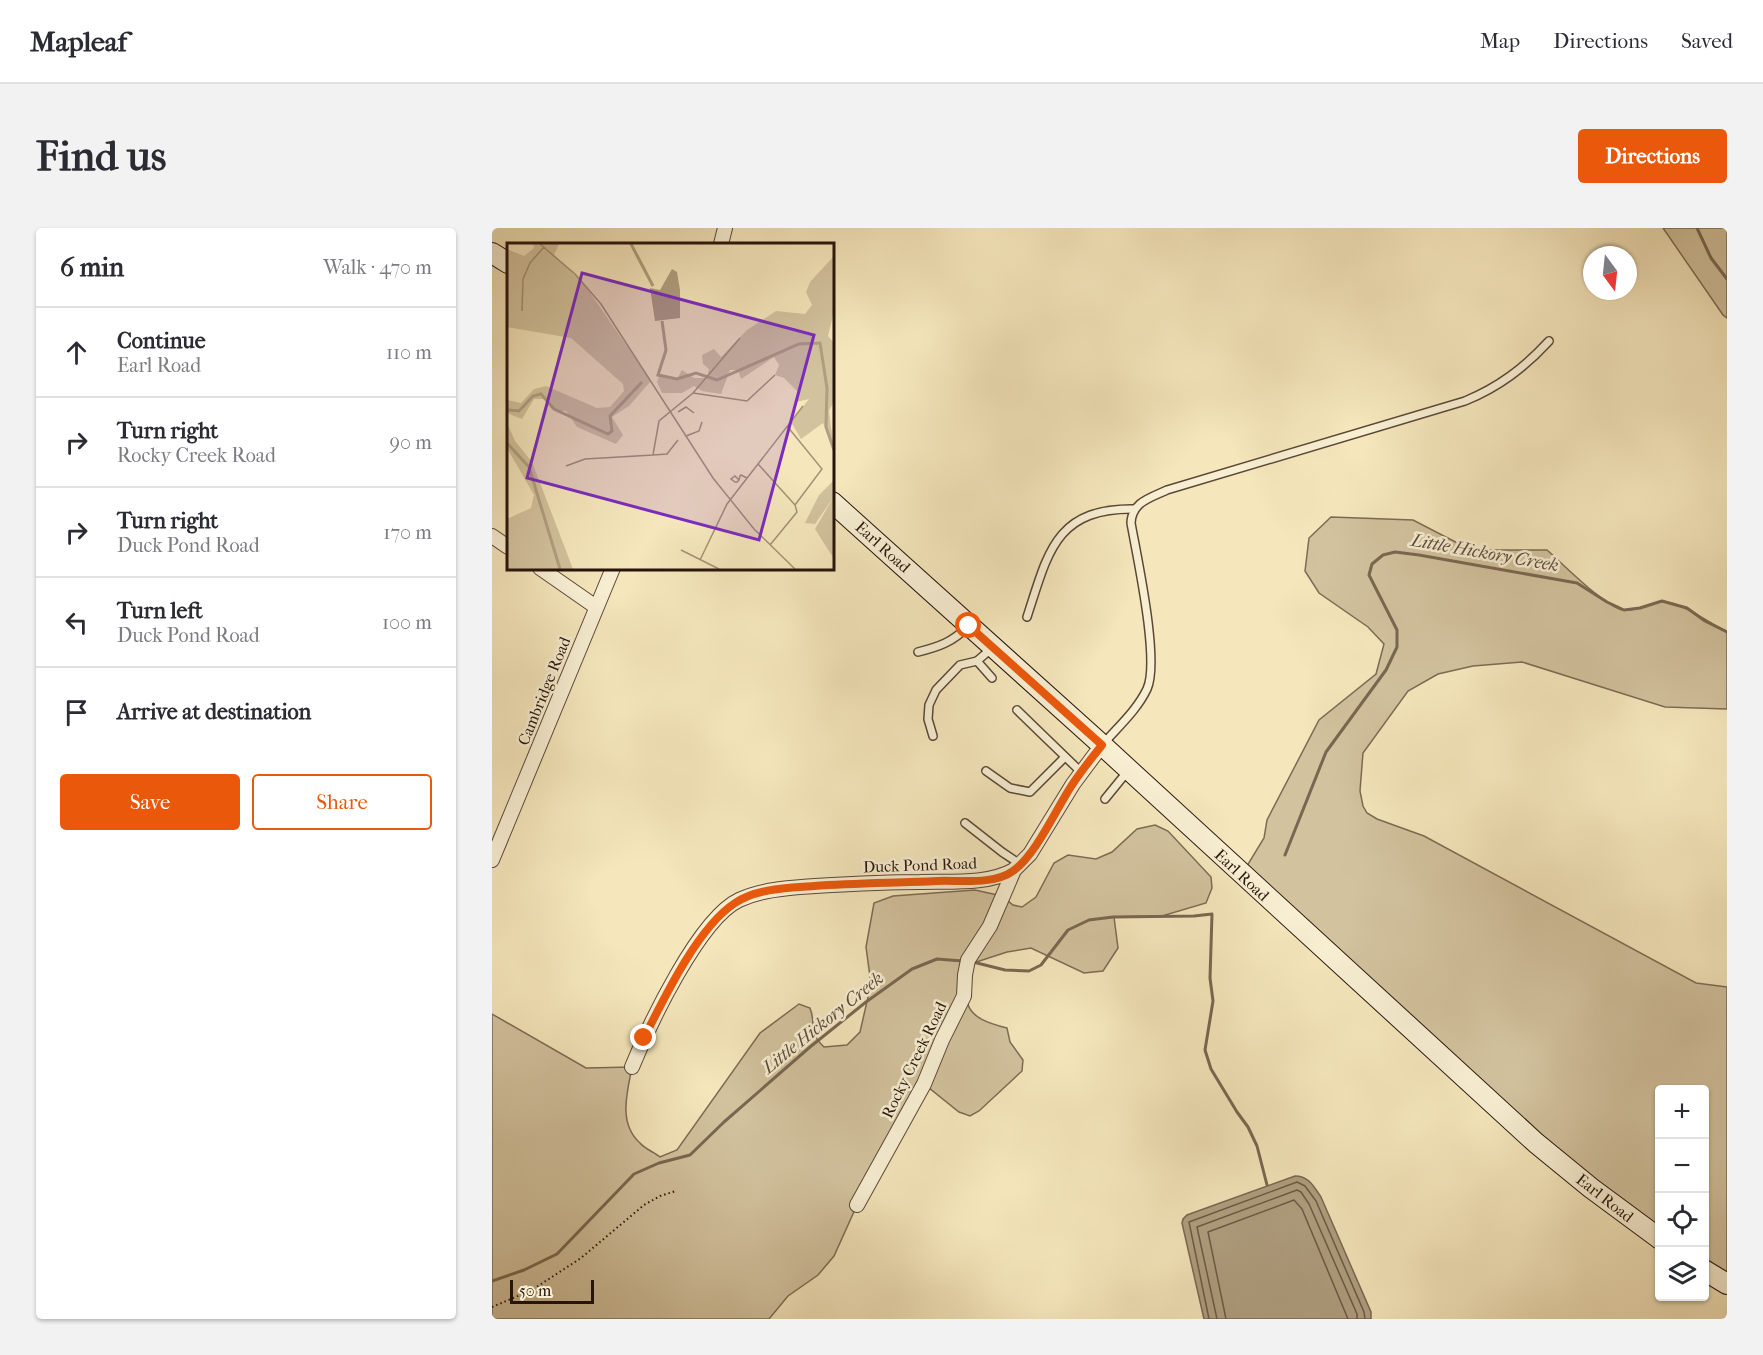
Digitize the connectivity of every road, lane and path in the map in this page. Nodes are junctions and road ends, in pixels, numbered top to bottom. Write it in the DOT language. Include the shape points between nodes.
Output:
graph roads {
  1 [pos="724,228"];
  2 [pos="721,243"];
  3 [pos="492,253"];
  4 [pos="507,262"];
  5 [pos="1549,341"];
  6 [pos="834,504"];
  7 [pos="1134,509"];
  8 [pos="492,536"];
  9 [pos="507,547"];
  10 [pos="543,570"];
  11 [pos="612,570"];
  12 [pos="596,607"];
  13 [pos="1027,617"];
  14 [pos="969,626"];
  15 [pos="993,647"];
  16 [pos="918,652"];
  17 [pos="977,662"];
  18 [pos="992,678"];
  19 [pos="1017,710"];
  20 [pos="933,736"];
  21 [pos="1102,745"];
  22 [pos="1065,757"];
  23 [pos="1129,770"];
  24 [pos="986,771"];
  25 [pos="1082,772"];
  26 [pos="1106,798"];
  27 [pos="492,822"];
  28 [pos="965,823"];
  29 [pos="504,831"];
  30 [pos="492,860"];
  31 [pos="1017,867"];
  32 [pos="632,1067"];
  33 [pos="676,1191"];
  34 [pos="858,1205"];
  35 [pos="1655,1236"];
  36 [pos="1709,1273"];
  37 [pos="1727,1284"];
  38 [pos="492,1307"];
  1 -- 2 [label="street"];
  3 -- 4 [label="main road"];
  5 -- 7 [label="lane" via="1530,362 1488,392 1167,490"];
  6 -- 14 [label="main road, Earl Road"];
  7 -- 13 [label="lane" via="1091,514 1071,524 1048,556"];
  7 -- 21 [label="lane" via="1131,523 1149,636 1149,686"];
  8 -- 9 [label="street"];
  10 -- 12 [label="street"];
  11 -- 12 [label="street, Cambridge Road"];
  12 -- 29 [label="street, Cambridge Road"];
  14 -- 15 [label="main road, Earl Road"];
  14 -- 16 [label="lane" via="945,645"];
  15 -- 17 [label="lane"];
  15 -- 21 [label="main road, Earl Road"];
  17 -- 18 [label="lane"];
  17 -- 20 [label="lane" via="960,665 936,690 928,719"];
  19 -- 22 [label="lane"];
  21 -- 23 [label="main road, Earl Road"];
  21 -- 25 [label="street, Rocky Creek Road"];
  22 -- 24 [label="lane" via="1030,792 1010,788"];
  22 -- 25 [label="lane"];
  23 -- 26 [label="lane"];
  23 -- 35 [label="main road, Earl Road" via="1536,1143"];
  25 -- 31 [label="street, Rocky Creek Road" via="1030,854"];
  27 -- 29 [label="street"];
  28 -- 31 [label="lane"];
  29 -- 30 [label="street, Cambridge Road"];
  31 -- 32 [label="street, Duck Pond Road" via="993,879 786,888 737,901 718,916 698,942 666,995"];
  31 -- 34 [label="street, Rocky Creek Road" via="990,926 968,960 964,996 924,1084"];
  33 -- 38 [label="path" via="644,1205 581,1258 532,1290"];
  36 -- 37 [label="main road"];
}
